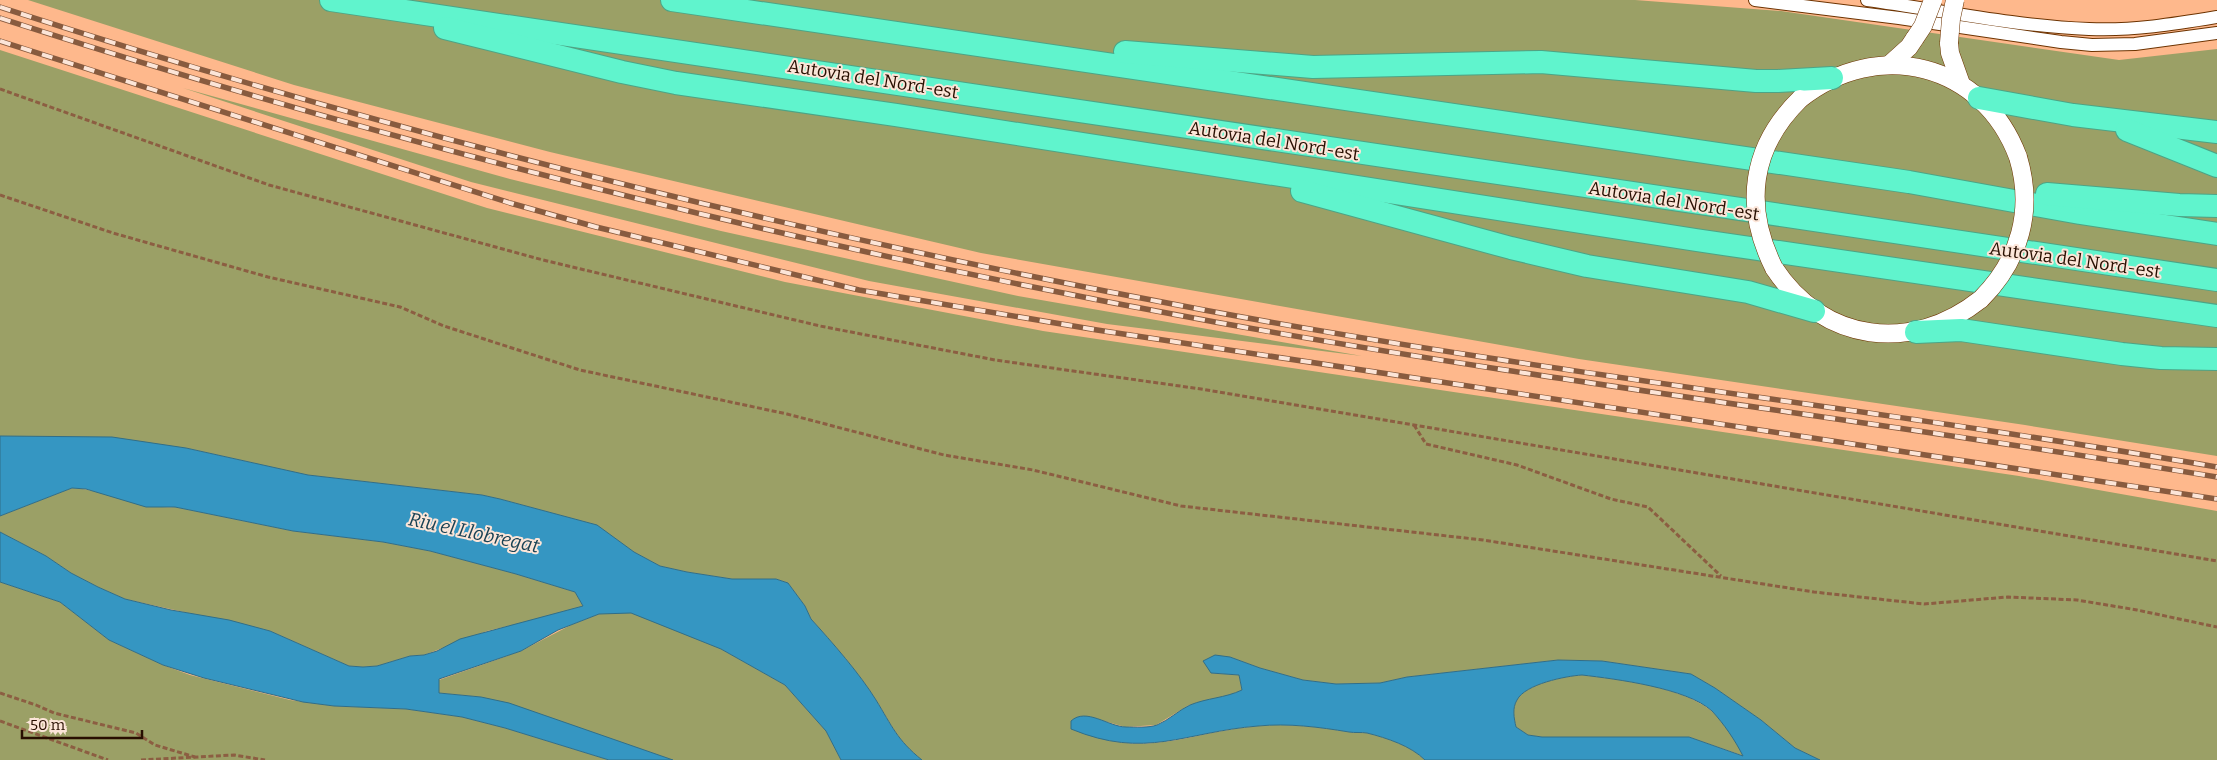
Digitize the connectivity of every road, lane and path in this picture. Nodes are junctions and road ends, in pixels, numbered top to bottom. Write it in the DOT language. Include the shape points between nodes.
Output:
graph roads {
  1 [pos="672,0"];
  2 [pos="1755,0"];
  3 [pos="1866,0"];
  4 [pos="1933,0"];
  5 [pos="1955,0"];
  6 [pos="339,1"];
  7 [pos="2217,17"];
  8 [pos="842,25"];
  9 [pos="2217,33"];
  10 [pos="1888,65"];
  11 [pos="1832,78"];
  12 [pos="1961,84"];
  13 [pos="0,89"];
  14 [pos="1979,98"];
  15 [pos="2073,115"];
  16 [pos="2217,132"];
  17 [pos="1192,162"];
  18 [pos="2214,165"];
  19 [pos="1909,182"];
  20 [pos="0,195"];
  21 [pos="2217,206"];
  22 [pos="2217,234"];
  23 [pos="2217,280"];
  24 [pos="1814,311"];
  25 [pos="2217,316"];
  26 [pos="1916,332"];
  27 [pos="2217,359"];
  28 [pos="1414,424"];
  29 [pos="2217,561"];
  30 [pos="1721,576"];
  31 [pos="2217,627"];
  32 [pos="0,693"];
  33 [pos="0,721"];
  34 [pos="195,757"];
  35 [pos="108,760"];
  36 [pos="141,760"];
  37 [pos="265,760"];
  1 -- 8 [label="highway"];
  2 -- 9 [label="street" via="2061,42 2135,44"];
  3 -- 7 [label="street" via="2030,24 2089,29 2153,27"];
  4 -- 10 [label="main road, bridge" via="1923,26 1909,47"];
  5 -- 12 [label="main road, bridge" via="1949,44"];
  6 -- 17 [label="highway" via="649,78"];
  6 -- 23 [label="highway, Autovia del Nord-est" via="766,62 1720,209"];
  8 -- 11 [label="highway" via="1314,66 1542,62 1756,81"];
  8 -- 19 [label="highway"];
  10 -- 11 [label="main road" via="1860,68"];
  10 -- 12 [label="main road" via="1926,70"];
  11 -- 24 [label="main road, bridge" via="1788,111 1770,138 1757,178 1755,204 1766,252 1791,291"];
  12 -- 14 [label="main road"];
  13 -- 28 [label="path" via="270,185 544,260 801,322 995,360"];
  14 -- 15 [label="highway"];
  14 -- 26 [label="main road, bridge" via="2003,125 2018,157 2025,192 2021,233 2004,272 1981,299 1951,320"];
  15 -- 16 [label="highway"];
  15 -- 18 [label="highway" via="2140,134"];
  17 -- 24 [label="highway" via="1511,248 1588,266 1748,292"];
  17 -- 25 [label="highway"];
  19 -- 21 [label="highway"];
  19 -- 22 [label="highway"];
  20 -- 30 [label="path" via="113,233 259,275 400,307 444,326 580,370 788,414 944,455 1033,470 1181,506 1483,540"];
  24 -- 26 [label="main road" via="1853,329 1874,333"];
  26 -- 27 [label="highway" via="1961,330 2122,354"];
  28 -- 29 [label="path"];
  28 -- 30 [label="path" via="1426,444 1517,466 1611,499 1648,507"];
  30 -- 31 [label="path" via="1814,592 1924,604 2008,597 2077,600"];
  32 -- 34 [label="path" via="54,713 136,733 155,745"];
  33 -- 35 [label="path"];
  34 -- 36 [label="path"];
  34 -- 37 [label="path" via="234,755"];
}
